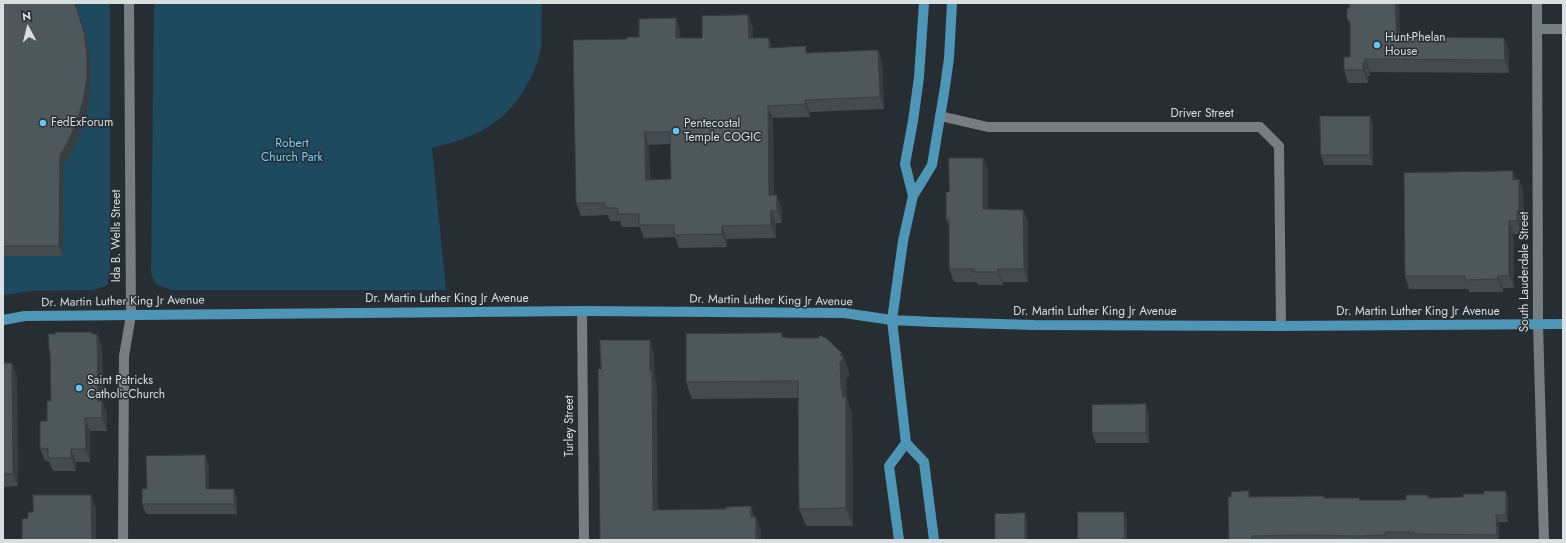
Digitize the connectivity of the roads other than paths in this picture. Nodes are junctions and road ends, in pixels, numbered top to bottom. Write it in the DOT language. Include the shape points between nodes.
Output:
graph roads {
  1 [pos="128,3"];
  2 [pos="924,3"];
  3 [pos="952,3"];
  4 [pos="1537,3"];
  5 [pos="1537,29"];
  6 [pos="1563,29"];
  7 [pos="940,116"];
  8 [pos="913,196"];
  9 [pos="582,311"];
  10 [pos="131,315"];
  11 [pos="3,320"];
  12 [pos="892,320"];
  13 [pos="1538,324"];
  14 [pos="1563,324"];
  15 [pos="1282,326"];
  16 [pos="906,443"];
  17 [pos="123,540"];
  18 [pos="584,540"];
  19 [pos="898,540"];
  20 [pos="934,540"];
  21 [pos="1544,540"];
  1 -- 10 [label="street, Ida B. Wells Street"];
  2 -- 8 [label="main road" via="919,77 905,164"];
  3 -- 7 [label="main road" via="949,58"];
  4 -- 5 [label="street, South Lauderdale Street"];
  5 -- 6 [label="street"];
  5 -- 13 [label="street, South Lauderdale Street"];
  7 -- 8 [label="main road" via="932,165"];
  7 -- 15 [label="street, Driver Street" via="988,127 1260,127 1278,146"];
  8 -- 12 [label="main road" via="903,241"];
  9 -- 10 [label="main road, Dr. Martin Luther King Jr Avenue"];
  9 -- 12 [label="main road, Dr. Martin Luther King Jr Avenue" via="844,313"];
  9 -- 18 [label="street, Turley Street"];
  10 -- 11 [label="main road, Dr. Martin Luther King Jr Avenue" via="25,316"];
  10 -- 17 [label="street, Ida B. Wells Street" via="124,356"];
  12 -- 15 [label="main road, Dr. Martin Luther King Jr Avenue" via="1034,325"];
  12 -- 16 [label="main road"];
  13 -- 14 [label="main road, Dr. Martin Luther King Jr Avenue"];
  13 -- 15 [label="main road, Dr. Martin Luther King Jr Avenue"];
  13 -- 21 [label="street, South Lauderdale Street"];
  16 -- 19 [label="main road" via="889,466"];
  16 -- 20 [label="main road" via="924,462"];
}
